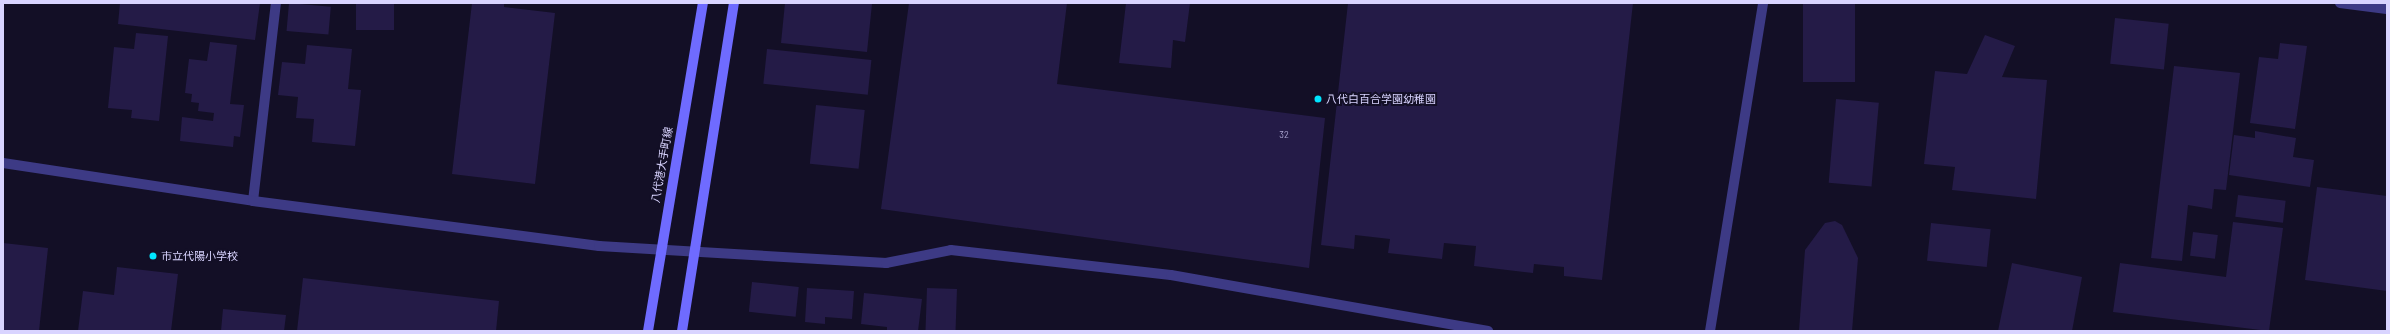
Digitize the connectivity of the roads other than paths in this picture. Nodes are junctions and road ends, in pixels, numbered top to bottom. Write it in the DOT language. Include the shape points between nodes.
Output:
graph roads {
  1 [pos="276,3"];
  2 [pos="703,3"];
  3 [pos="734,3"];
  4 [pos="1764,3"];
  5 [pos="2340,3"];
  6 [pos="2387,9"];
  7 [pos="3,163"];
  8 [pos="253,201"];
  9 [pos="660,252"];
  10 [pos="693,254"];
  11 [pos="648,331"];
  12 [pos="682,331"];
  13 [pos="1488,331"];
  14 [pos="1710,331"];
  1 -- 8 [label="street"];
  2 -- 9 [label="main road, 八代港大手町線"];
  3 -- 10 [label="main road"];
  4 -- 14 [label="street"];
  5 -- 6 [label="street"];
  7 -- 8 [label="street"];
  8 -- 9 [label="street"];
  9 -- 10 [label="street"];
  9 -- 11 [label="main road, 八代港大手町線"];
  10 -- 12 [label="main road"];
  10 -- 13 [label="street" via="886,263 951,250 1170,275"];
}
